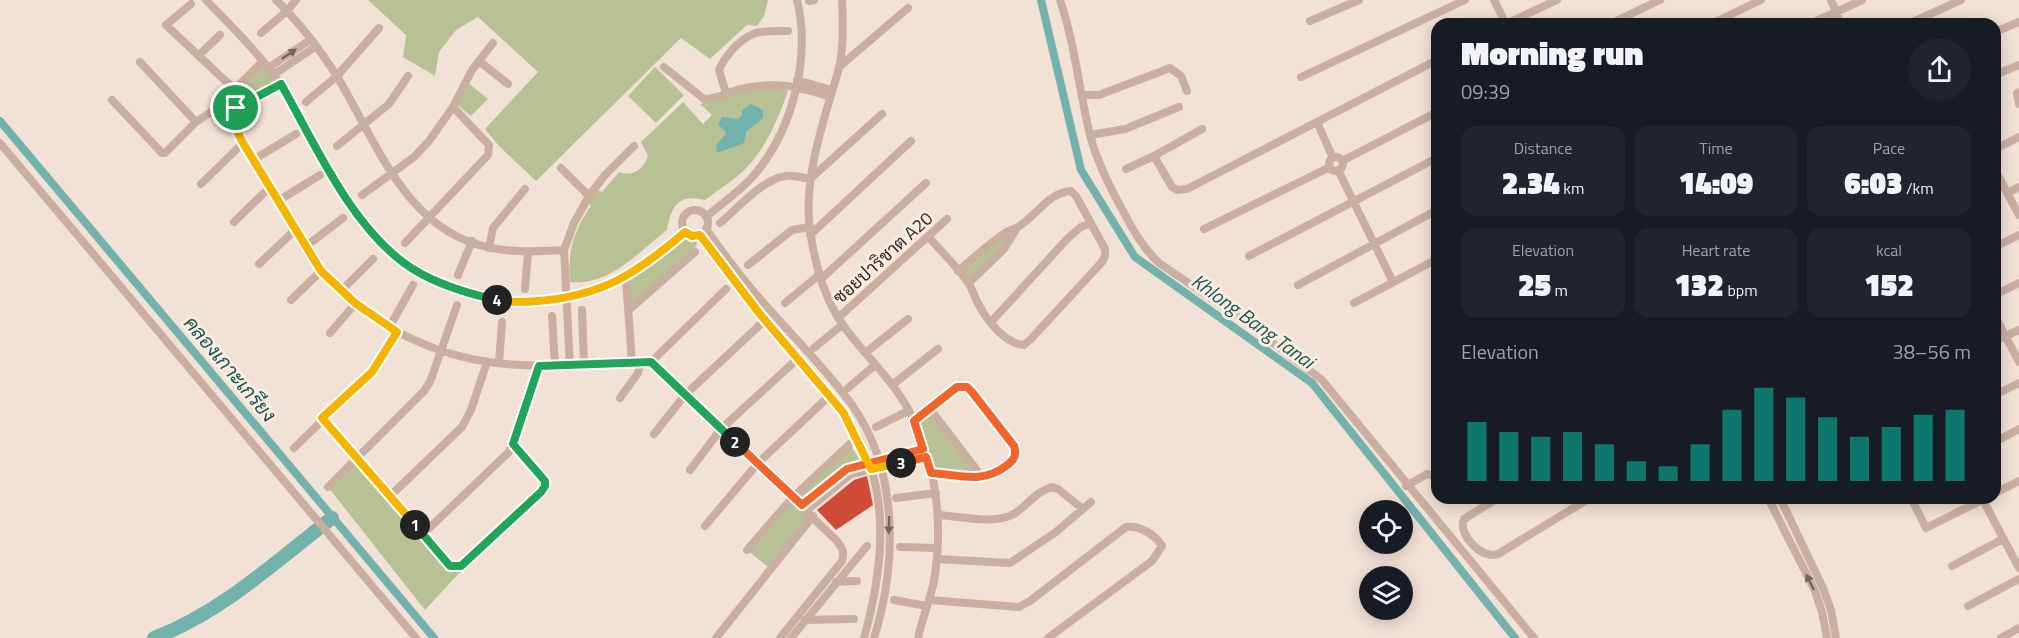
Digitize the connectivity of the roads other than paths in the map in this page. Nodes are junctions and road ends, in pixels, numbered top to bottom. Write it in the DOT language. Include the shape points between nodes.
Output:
graph roads {
  1 [pos="206,0"];
  2 [pos="276,0"];
  3 [pos="296,0"];
  4 [pos="797,0"];
  5 [pos="814,0"];
  6 [pos="842,0"];
  7 [pos="1060,0"];
  8 [pos="1359,0"];
  9 [pos="1464,0"];
  10 [pos="1494,0"];
  11 [pos="1557,0"];
  12 [pos="1660,0"];
  13 [pos="1761,0"];
  14 [pos="1831,0"];
  15 [pos="1862,0"];
  16 [pos="1961,0"];
  17 [pos="809,1"];
  18 [pos="191,4"];
  19 [pos="908,8"];
  20 [pos="288,11"];
  21 [pos="1836,12"];
  22 [pos="1503,18"];
  23 [pos="1519,18"];
  24 [pos="1622,18"];
  25 [pos="1724,18"];
  26 [pos="1823,18"];
  27 [pos="1838,18"];
  28 [pos="1921,18"];
  29 [pos="1310,21"];
  30 [pos="2019,22"];
  31 [pos="379,28"];
  32 [pos="2001,30"];
  33 [pos="788,31"];
  34 [pos="261,33"];
  35 [pos="220,35"];
  36 [pos="493,43"];
  37 [pos="312,44"];
  38 [pos="199,55"];
  39 [pos="479,61"];
  40 [pos="140,62"];
  41 [pos="262,62"];
  42 [pos="1431,63"];
  43 [pos="2019,65"];
  44 [pos="664,67"];
  45 [pos="839,67"];
  46 [pos="271,72"];
  47 [pos="2001,72"];
  48 [pos="337,76"];
  49 [pos="408,76"];
  50 [pos="1301,77"];
  51 [pos="796,83"];
  52 [pos="281,84"];
  53 [pos="508,84"];
  54 [pos="1187,91"];
  55 [pos="2019,92"];
  56 [pos="231,93"];
  57 [pos="726,93"];
  58 [pos="831,93"];
  59 [pos="1082,95"];
  60 [pos="112,100"];
  61 [pos="306,102"];
  62 [pos="2019,104"];
  63 [pos="453,107"];
  64 [pos="1179,107"];
  65 [pos="217,108"];
  66 [pos="236,108"];
  67 [pos="882,114"];
  68 [pos="1431,114"];
  69 [pos="229,115"];
  70 [pos="196,122"];
  71 [pos="1317,122"];
  72 [pos="364,124"];
  73 [pos="1202,129"];
  74 [pos="296,134"];
  75 [pos="1090,135"];
  76 [pos="2019,137"];
  77 [pos="912,141"];
  78 [pos="0,142"];
  79 [pos="243,143"];
  80 [pos="336,146"];
  81 [pos="634,146"];
  82 [pos="2001,146"];
  83 [pos="1154,156"];
  84 [pos="1333,158"];
  85 [pos="253,160"];
  86 [pos="1342,161"];
  87 [pos="1431,162"];
  88 [pos="561,168"];
  89 [pos="1126,169"];
  90 [pos="1334,169"];
  91 [pos="392,173"];
  92 [pos="320,175"];
  93 [pos="810,179"];
  94 [pos="2001,181"];
  95 [pos="926,183"];
  96 [pos="201,184"];
  97 [pos="270,187"];
  98 [pos="2019,187"];
  99 [pos="525,189"];
  100 [pos="2008,193"];
  101 [pos="362,195"];
  102 [pos="589,196"];
  103 [pos="279,201"];
  104 [pos="1353,201"];
  105 [pos="1431,213"];
  106 [pos="2019,215"];
  107 [pos="428,217"];
  108 [pos="706,217"];
  109 [pos="343,218"];
  110 [pos="947,219"];
  111 [pos="234,222"];
  112 [pos="720,223"];
  113 [pos="1091,223"];
  114 [pos="1017,228"];
  115 [pos="1204,229"];
  116 [pos="295,230"];
  117 [pos="810,231"];
  118 [pos="685,232"];
  119 [pos="703,232"];
  120 [pos="2019,235"];
  121 [pos="928,237"];
  122 [pos="472,241"];
  123 [pos="405,243"];
  124 [pos="1373,243"];
  125 [pos="2001,244"];
  126 [pos="305,247"];
  127 [pos="489,248"];
  128 [pos="564,250"];
  129 [pos="528,252"];
  130 [pos="695,252"];
  131 [pos="1249,256"];
  132 [pos="373,259"];
  133 [pos="1431,262"];
  134 [pos="259,264"];
  135 [pos="748,265"];
  136 [pos="321,271"];
  137 [pos="958,271"];
  138 [pos="458,275"];
  139 [pos="820,277"];
  140 [pos="626,280"];
  141 [pos="1393,282"];
  142 [pos="969,283"];
  143 [pos="2019,283"];
  144 [pos="413,285"];
  145 [pos="1298,285"];
  146 [pos="525,289"];
  147 [pos="726,289"];
  148 [pos="341,291"];
  149 [pos="2001,292"];
  150 [pos="567,299"];
  151 [pos="291,300"];
  152 [pos="355,303"];
  153 [pos="785,303"];
  154 [pos="1354,303"];
  155 [pos="457,305"];
  156 [pos="630,309"];
  157 [pos="582,310"];
  158 [pos="552,316"];
  159 [pos="908,319"];
  160 [pos="840,321"];
  161 [pos="502,322"];
  162 [pos="991,322"];
  163 [pos="762,323"];
  164 [pos="2001,327"];
  165 [pos="389,328"];
  166 [pos="2019,330"];
  167 [pos="397,332"];
  168 [pos="330,333"];
  169 [pos="2006,336"];
  170 [pos="2001,338"];
  171 [pos="814,348"];
  172 [pos="938,349"];
  173 [pos="441,350"];
  174 [pos="865,353"];
  175 [pos="487,362"];
  176 [pos="637,362"];
  177 [pos="651,362"];
  178 [pos="2019,362"];
  179 [pos="499,363"];
  180 [pos="794,363"];
  181 [pos="555,365"];
  182 [pos="584,365"];
  183 [pos="875,365"];
  184 [pos="539,366"];
  185 [pos="570,366"];
  186 [pos="2019,383"];
  187 [pos="892,385"];
  188 [pos="848,388"];
  189 [pos="2001,392"];
  190 [pos="685,395"];
  191 [pos="621,398"];
  192 [pos="825,400"];
  193 [pos="930,409"];
  194 [pos="908,411"];
  195 [pos="322,418"];
  196 [pos="914,421"];
  197 [pos="876,427"];
  198 [pos="721,429"];
  199 [pos="2019,429"];
  200 [pos="654,434"];
  201 [pos="2001,439"];
  202 [pos="513,444"];
  203 [pos="850,444"];
  204 [pos="294,448"];
  205 [pos="925,453"];
  206 [pos="356,459"];
  207 [pos="758,463"];
  208 [pos="880,464"];
  209 [pos="870,466"];
  210 [pos="690,470"];
  211 [pos="931,473"];
  212 [pos="1431,475"];
  213 [pos="982,477"];
  214 [pos="2019,482"];
  215 [pos="1406,486"];
  216 [pos="328,487"];
  217 [pos="2001,490"];
  218 [pos="936,494"];
  219 [pos="389,497"];
  220 [pos="793,497"];
  221 [pos="896,498"];
  222 [pos="1091,502"];
  223 [pos="1488,504"];
  224 [pos="1580,504"];
  225 [pos="1772,504"];
  226 [pos="1783,504"];
  227 [pos="1914,504"];
  228 [pos="1974,504"];
  229 [pos="1986,504"];
  230 [pos="1083,509"];
  231 [pos="807,510"];
  232 [pos="938,515"];
  233 [pos="705,526"];
  234 [pos="423,534"];
  235 [pos="2003,539"];
  236 [pos="867,546"];
  237 [pos="900,547"];
  238 [pos="936,548"];
  239 [pos="747,550"];
  240 [pos="937,559"];
  241 [pos="1952,566"];
  242 [pos="2019,568"];
  243 [pos="2019,579"];
  244 [pos="857,581"];
  245 [pos="836,582"];
  246 [pos="894,600"];
  247 [pos="928,603"];
  248 [pos="1968,606"];
  249 [pos="1831,610"];
  250 [pos="1822,612"];
  251 [pos="805,620"];
  252 [pos="854,620"];
  253 [pos="2019,628"];
  254 [pos="416,638"];
  255 [pos="716,638"];
  256 [pos="780,638"];
  257 [pos="791,638"];
  258 [pos="864,638"];
  259 [pos="874,638"];
  260 [pos="918,638"];
  261 [pos="1048,638"];
  262 [pos="1534,638"];
  263 [pos="1827,638"];
  264 [pos="1836,638"];
  265 [pos="2001,638"];
  1 -- 41 [label="street"];
  2 -- 20 [label="street"];
  3 -- 20 [label="street"];
  4 -- 51 [label="street" via="802,43"];
  5 -- 17 [label="street"];
  6 -- 45 [label="street"];
  7 -- 59 [label="street"];
  8 -- 29 [label="street"];
  9 -- 50 [label="street"];
  10 -- 22 [label="street"];
  11 -- 23 [label="street"];
  12 -- 24 [label="street"];
  13 -- 25 [label="street"];
  14 -- 21 [label="street"];
  15 -- 21 [label="street"];
  16 -- 28 [label="street"];
  18 -- 38 [label="street" via="166,25"];
  19 -- 45 [label="street"];
  20 -- 34 [label="street"];
  20 -- 37 [label="street"];
  21 -- 26 [label="street"];
  21 -- 27 [label="street"];
  30 -- 32 [label="street"];
  31 -- 48 [label="street"];
  33 -- 57 [label="street" via="755,32 742,40 718,70"];
  35 -- 38 [label="street"];
  36 -- 39 [label="street"];
  37 -- 46 [label="street"];
  37 -- 48 [label="street"];
  38 -- 56 [label="street"];
  39 -- 53 [label="street"];
  39 -- 63 [label="street"];
  40 -- 70 [label="street"];
  41 -- 46 [label="street"];
  41 -- 56 [label="street"];
  42 -- 71 [label="street"];
  43 -- 47 [label="street"];
  44 -- 57 [label="street" via="704,99"];
  45 -- 58 [label="street"];
  46 -- 52 [label="street"];
  48 -- 61 [label="street"];
  48 -- 72 [label="street"];
  49 -- 72 [label="street" via="388,104"];
  51 -- 57 [label="street" via="765,84"];
  51 -- 58 [label="street"];
  51 -- 108 [label="street" via="774,147 755,174"];
  52 -- 66 [label="street"];
  52 -- 150 [label="street" via="347,200 377,240 406,265 446,286 501,301"];
  54 -- 59 [label="street" via="1181,76 1170,68 1100,95"];
  55 -- 62 [label="street"];
  56 -- 65 [label="street" via="220,99"];
  56 -- 66 [label="street"];
  58 -- 93 [label="street"];
  59 -- 75 [label="street"];
  60 -- 70 [label="street" via="165,153"];
  63 -- 91 [label="street" via="429,141"];
  63 -- 107 [label="street" via="489,145 488,155"];
  64 -- 75 [label="street" via="1148,122"];
  65 -- 69 [label="street"];
  65 -- 70 [label="street"];
  66 -- 69 [label="street"];
  67 -- 93 [label="street"];
  68 -- 86 [label="street"];
  69 -- 79 [label="street"];
  71 -- 83 [label="street" via="1182,191 1169,182"];
  71 -- 84 [label="street"];
  72 -- 80 [label="street"];
  72 -- 91 [label="street"];
  73 -- 83 [label="street"];
  74 -- 85 [label="street"];
  75 -- 215 [label="street" via="1112,192 1149,253 1322,380"];
  76 -- 82 [label="street"];
  77 -- 117 [label="street"];
  78 -- 254 [label="street"];
  79 -- 85 [label="street"];
  79 -- 96 [label="street"];
  81 -- 102 [label="street"];
  83 -- 89 [label="street"];
  84 -- 86 [label="street"];
  84 -- 90 [label="street" via="1329,162"];
  85 -- 97 [label="street"];
  86 -- 90 [label="street" via="1343,166"];
  87 -- 104 [label="street"];
  88 -- 102 [label="street"];
  90 -- 104 [label="street"];
  90 -- 115 [label="street"];
  91 -- 101 [label="street"];
  91 -- 107 [label="street"];
  92 -- 103 [label="street"];
  93 -- 112 [label="street" via="775,179"];
  93 -- 117 [label="street"];
  94 -- 100 [label="street"];
  95 -- 139 [label="street"];
  97 -- 103 [label="street"];
  97 -- 111 [label="street"];
  98 -- 100 [label="street"];
  99 -- 127 [label="street" via="493,228"];
  100 -- 106 [label="street"];
  102 -- 128 [label="street"];
  103 -- 116 [label="street"];
  104 -- 124 [label="street"];
  104 -- 131 [label="street"];
  105 -- 124 [label="street"];
  107 -- 122 [label="street"];
  107 -- 123 [label="street"];
  108 -- 118 [label="street" via="699,210 685,214 681,223"];
  108 -- 119 [label="street"];
  109 -- 126 [label="street"];
  110 -- 121 [label="street, ซอยปาริชาต A20"];
  113 -- 114 [label="street" via="1071,191 1055,196"];
  113 -- 162 [label="street" via="1068,238"];
  113 -- 162 [label="street" via="1105,249 1102,262 1031,339 1024,345 1012,343"];
  114 -- 137 [label="street" via="997,238"];
  114 -- 142 [label="street" via="1004,249"];
  116 -- 126 [label="street"];
  116 -- 134 [label="street"];
  117 -- 135 [label="street" via="792,230"];
  117 -- 139 [label="street"];
  118 -- 119 [label="street" via="692,236"];
  118 -- 150 [label="street" via="634,273"];
  119 -- 208 [label="street" via="852,405 866,427"];
  119 -- 209 [label="street" via="759,313 843,412"];
  120 -- 125 [label="street"];
  121 -- 137 [label="street"];
  121 -- 160 [label="street, ซอยปาริชาต A20"];
  122 -- 127 [label="street"];
  122 -- 138 [label="street"];
  124 -- 141 [label="street"];
  124 -- 145 [label="street"];
  126 -- 136 [label="street"];
  127 -- 129 [label="street"];
  128 -- 129 [label="street"];
  128 -- 150 [label="street"];
  129 -- 146 [label="street"];
  130 -- 156 [label="street"];
  132 -- 148 [label="street"];
  133 -- 141 [label="street"];
  136 -- 148 [label="street"];
  136 -- 151 [label="street"];
  137 -- 142 [label="street"];
  139 -- 153 [label="street"];
  139 -- 160 [label="street"];
  140 -- 156 [label="street"];
  141 -- 154 [label="street"];
  142 -- 162 [label="street"];
  143 -- 149 [label="street"];
  144 -- 165 [label="street"];
  147 -- 177 [label="street"];
  148 -- 152 [label="street"];
  150 -- 185 [label="street"];
  152 -- 165 [label="street"];
  152 -- 168 [label="street"];
  155 -- 173 [label="street"];
  156 -- 176 [label="street"];
  157 -- 182 [label="street"];
  158 -- 181 [label="street"];
  159 -- 174 [label="street"];
  160 -- 171 [label="street, ซอยปาริชาต A20"];
  160 -- 174 [label="street"];
  161 -- 179 [label="street"];
  163 -- 190 [label="street"];
  164 -- 169 [label="street"];
  165 -- 167 [label="street"];
  166 -- 169 [label="street"];
  167 -- 173 [label="street"];
  167 -- 195 [label="street" via="372,372"];
  169 -- 170 [label="street"];
  169 -- 178 [label="street"];
  172 -- 187 [label="street"];
  173 -- 175 [label="street"];
  173 -- 206 [label="street" via="424,391"];
  174 -- 183 [label="street"];
  175 -- 179 [label="street"];
  175 -- 219 [label="street" via="462,427"];
  176 -- 177 [label="street"];
  176 -- 182 [label="street"];
  176 -- 191 [label="street" via="638,373"];
  177 -- 190 [label="street"];
  179 -- 184 [label="street"];
  180 -- 198 [label="street"];
  181 -- 184 [label="street"];
  181 -- 185 [label="street"];
  182 -- 185 [label="street"];
  183 -- 187 [label="street"];
  183 -- 188 [label="street"];
  184 -- 202 [label="street"];
  186 -- 189 [label="street"];
  187 -- 194 [label="street"];
  190 -- 198 [label="street"];
  190 -- 200 [label="street"];
  192 -- 207 [label="street"];
  193 -- 196 [label="street"];
  193 -- 213 [label="street"];
  193 -- 213 [label="street" via="957,387 967,387 1014,446 1014,460 994,475"];
  194 -- 196 [label="street"];
  194 -- 197 [label="street"];
  195 -- 204 [label="street"];
  195 -- 206 [label="street"];
  196 -- 205 [label="street"];
  198 -- 207 [label="street"];
  198 -- 210 [label="street"];
  199 -- 201 [label="street"];
  202 -- 234 [label="street"];
  202 -- 234 [label="street" via="545,481 541,492 461,566 450,566"];
  203 -- 220 [label="street"];
  205 -- 208 [label="street"];
  205 -- 211 [label="street"];
  206 -- 216 [label="street"];
  206 -- 219 [label="street"];
  207 -- 220 [label="street"];
  207 -- 233 [label="street"];
  208 -- 209 [label="street"];
  208 -- 259 [label="street, one-way" via="890,519 886,585"];
  209 -- 231 [label="street" via="844,478"];
  209 -- 258 [label="street" via="880,541 877,580"];
  211 -- 213 [label="street"];
  211 -- 218 [label="street"];
  212 -- 215 [label="street"];
  214 -- 217 [label="street"];
  215 -- 262 [label="street"];
  218 -- 221 [label="street"];
  218 -- 232 [label="street"];
  219 -- 234 [label="street"];
  220 -- 231 [label="street"];
  220 -- 239 [label="street"];
  222 -- 230 [label="street"];
  223 -- 224 [label="street" via="1462,523 1479,551 1486,555 1498,554"];
  250 -- 225 [label="street, one-way"];
  226 -- 249 [label="street"];
  227 -- 228 [label="street" via="1926,528"];
  229 -- 235 [label="street"];
  230 -- 232 [label="street" via="1052,487 1042,490 1016,512 998,518"];
  230 -- 240 [label="street" via="1010,562"];
  231 -- 255 [label="street"];
  231 -- 256 [label="street" via="836,540 844,555"];
  232 -- 238 [label="street"];
  235 -- 241 [label="street"];
  235 -- 242 [label="street"];
  236 -- 245 [label="street"];
  237 -- 238 [label="street"];
  238 -- 240 [label="street"];
  240 -- 247 [label="street"];
  243 -- 248 [label="street"];
  244 -- 245 [label="street"];
  245 -- 251 [label="street"];
  246 -- 247 [label="street"];
  247 -- 260 [label="street"];
  247 -- 261 [label="street" via="1019,607 1126,527 1141,529 1159,540 1162,546 1152,561"];
  249 -- 250 [label="street"];
  249 -- 264 [label="street"];
  250 -- 263 [label="street"];
  251 -- 252 [label="street"];
  251 -- 257 [label="street"];
  253 -- 265 [label="street"];
}
